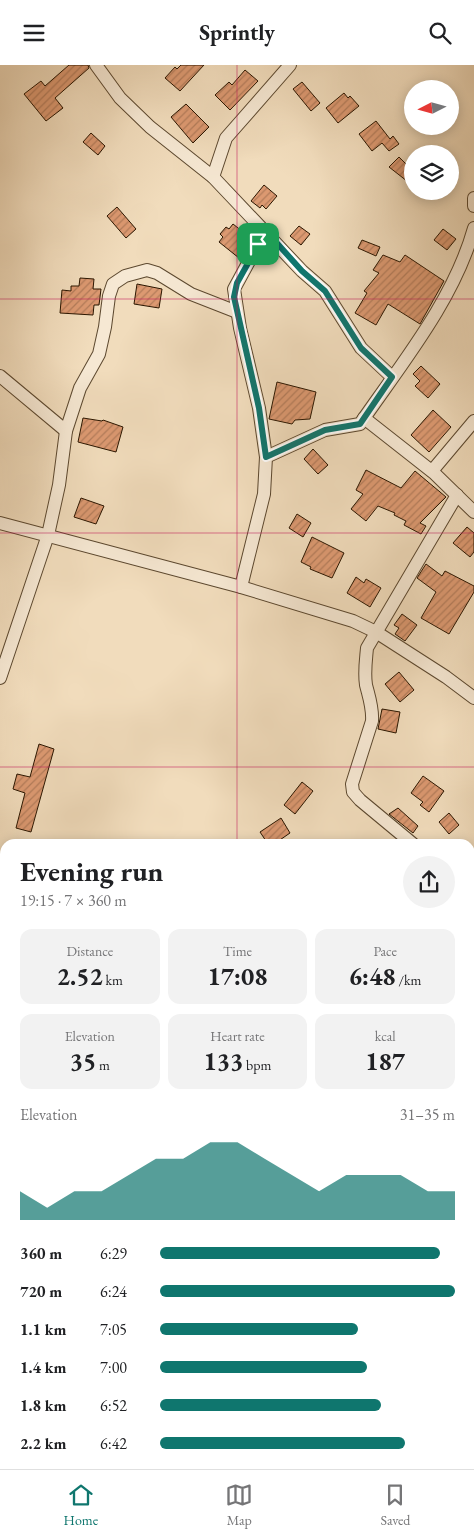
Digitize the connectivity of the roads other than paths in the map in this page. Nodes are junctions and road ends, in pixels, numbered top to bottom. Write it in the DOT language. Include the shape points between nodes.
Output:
graph roads {
  1 [pos="290,65"];
  2 [pos="98,66"];
  3 [pos="213,177"];
  4 [pos="474,198"];
  5 [pos="474,206"];
  6 [pos="474,228"];
  7 [pos="266,231"];
  8 [pos="237,312"];
  9 [pos="0,376"];
  10 [pos="392,377"];
  11 [pos="364,418"];
  12 [pos="474,421"];
  13 [pos="66,431"];
  14 [pos="266,457"];
  15 [pos="432,471"];
  16 [pos="457,495"];
  17 [pos="473,511"];
  18 [pos="0,523"];
  19 [pos="48,535"];
  20 [pos="241,587"];
  21 [pos="376,632"];
  22 [pos="0,678"];
  23 [pos="474,698"];
  24 [pos="407,839"];
  1 -- 3 [label="street" via="226,138"];
  2 -- 3 [label="street" via="120,99"];
  3 -- 7 [label="street"];
  4 -- 5 [label="street"];
  6 -- 10 [label="street" via="460,267 420,337"];
  7 -- 8 [label="street" via="234,289"];
  7 -- 10 [label="street" via="325,291 361,348"];
  8 -- 13 [label="street" via="191,294 157,273 141,271 118,280 111,288 96,361 80,388"];
  8 -- 14 [label="street" via="259,408"];
  9 -- 13 [label="street"];
  10 -- 11 [label="street"];
  11 -- 14 [label="street" via="360,424 325,430"];
  11 -- 15 [label="street"];
  12 -- 15 [label="street"];
  13 -- 19 [label="street"];
  14 -- 20 [label="street" via="264,494"];
  15 -- 16 [label="street"];
  16 -- 17 [label="street"];
  16 -- 21 [label="street"];
  18 -- 19 [label="street"];
  19 -- 20 [label="street"];
  19 -- 22 [label="street"];
  20 -- 21 [label="street" via="353,621"];
  21 -- 23 [label="street"];
  21 -- 24 [label="street" via="367,647 365,663 372,721 352,784 353,792"];
}
